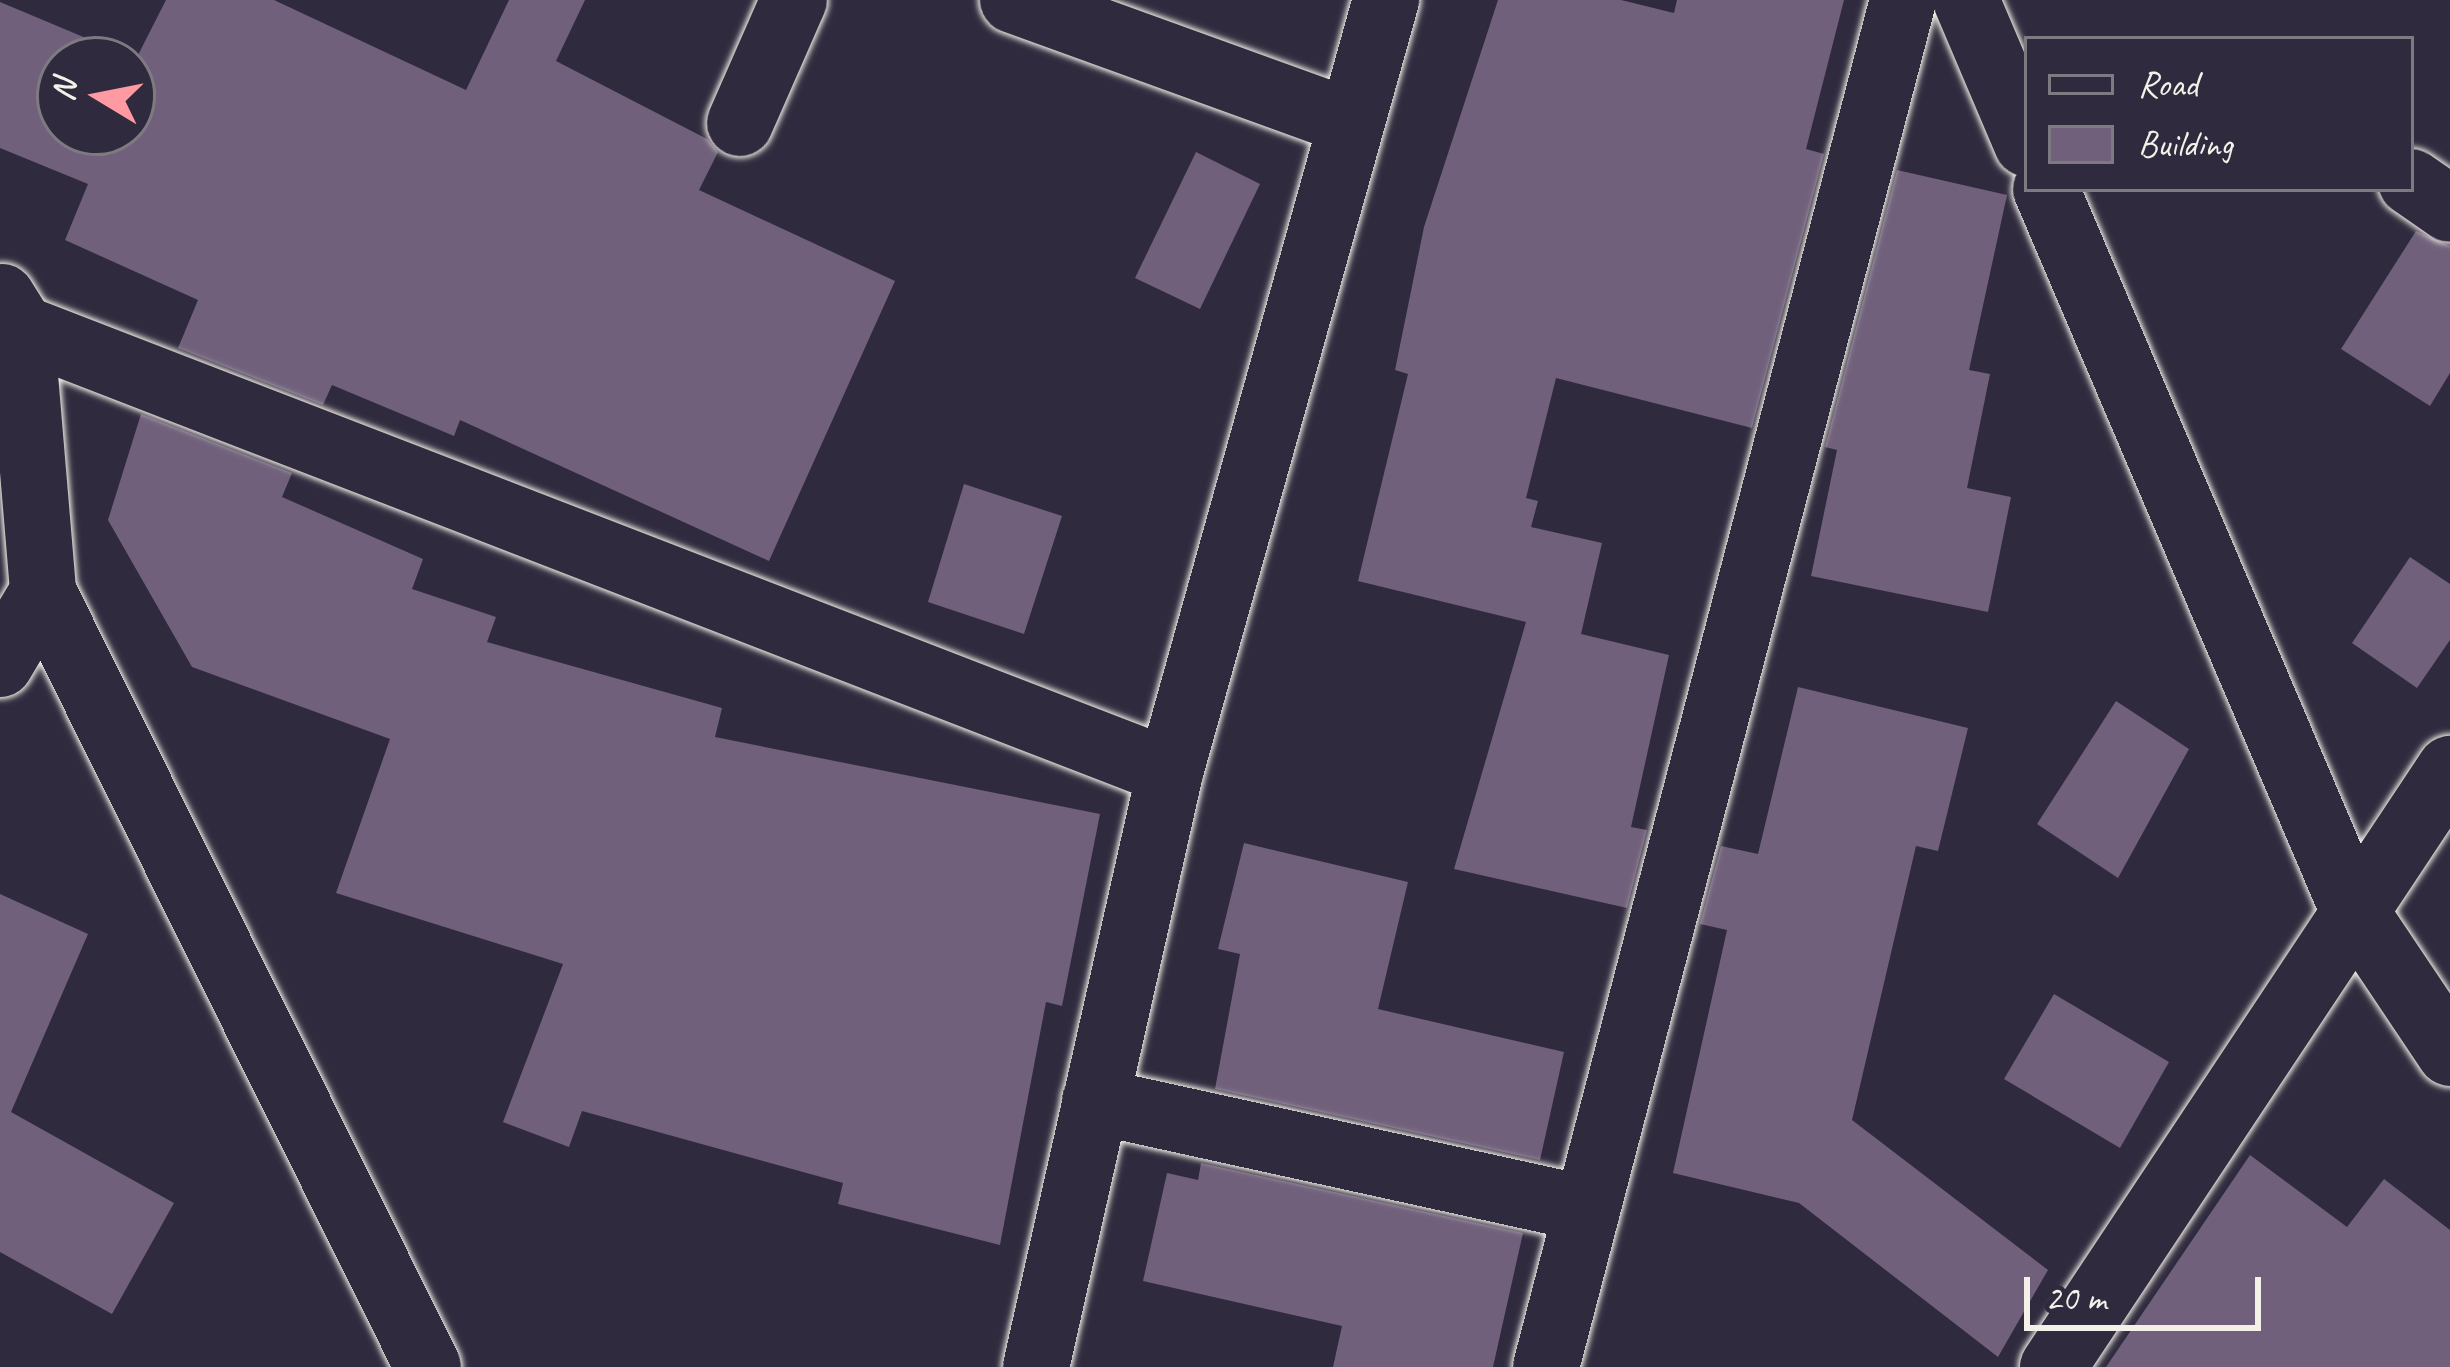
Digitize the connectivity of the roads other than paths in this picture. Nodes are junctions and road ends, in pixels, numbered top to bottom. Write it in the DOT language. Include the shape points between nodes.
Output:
graph roads {
  1 [pos="794,0"];
  2 [pos="1013,0"];
  3 [pos="1386,0"];
  4 [pos="1903,0"];
  5 [pos="1966,0"];
  6 [pos="1350,122"];
  7 [pos="740,123"];
  8 [pos="2024,137"];
  9 [pos="2414,184"];
  10 [pos="2047,192"];
  11 [pos="2450,209"];
  12 [pos="11,311"];
  13 [pos="43,592"];
  14 [pos="0,664"];
  15 [pos="2450,769"];
  16 [pos="1170,772"];
  17 [pos="2351,905"];
  18 [pos="2450,1053"];
  19 [pos="1095,1102"];
  20 [pos="1587,1209"];
  21 [pos="428,1367"];
  22 [pos="1036,1367"];
  23 [pos="1546,1367"];
  24 [pos="2053,1367"];
  1 -- 7 [label="street"];
  2 -- 6 [label="street"];
  3 -- 6 [label="street"];
  4 -- 20 [label="street"];
  5 -- 8 [label="street"];
  6 -- 16 [label="street"];
  9 -- 11 [label="street"];
  10 -- 17 [label="street"];
  12 -- 13 [label="street"];
  12 -- 16 [label="street"];
  13 -- 14 [label="street"];
  13 -- 21 [label="street"];
  15 -- 17 [label="street"];
  16 -- 19 [label="street"];
  17 -- 18 [label="street"];
  17 -- 24 [label="street"];
  19 -- 20 [label="street"];
  19 -- 22 [label="street"];
  20 -- 23 [label="street"];
}
